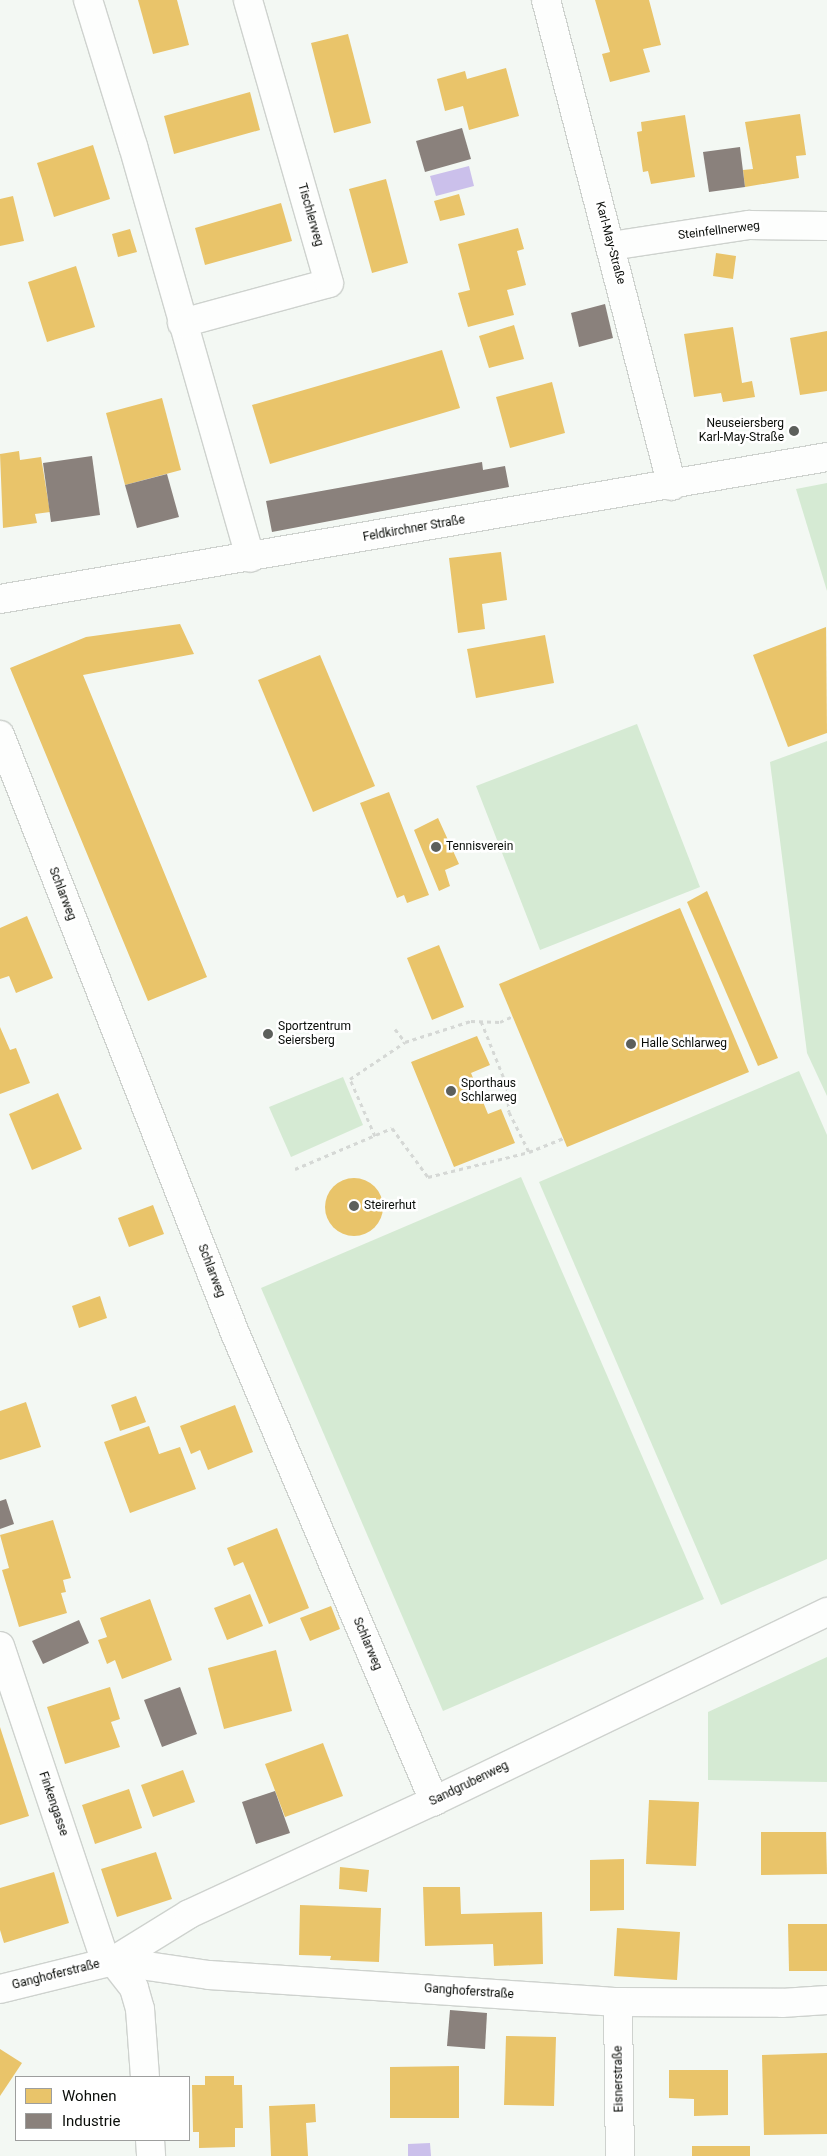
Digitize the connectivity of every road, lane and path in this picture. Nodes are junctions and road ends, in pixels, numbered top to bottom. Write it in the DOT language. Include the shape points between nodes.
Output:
graph roads {
  1 [pos="88,0"];
  2 [pos="248,0"];
  3 [pos="546,0"];
  4 [pos="827,226"];
  5 [pos="611,246"];
  6 [pos="182,323"];
  7 [pos="827,457"];
  8 [pos="672,486"];
  9 [pos="250,558"];
  10 [pos="0,599"];
  11 [pos="0,735"];
  12 [pos="513,1016"];
  13 [pos="481,1021"];
  14 [pos="395,1029"];
  15 [pos="404,1042"];
  16 [pos="375,1136"];
  17 [pos="564,1138"];
  18 [pos="529,1152"];
  19 [pos="295,1169"];
  20 [pos="827,1612"];
  21 [pos="0,1646"];
  22 [pos="434,1801"];
  23 [pos="110,1962"];
  24 [pos="0,1990"];
  25 [pos="827,2000"];
  26 [pos="618,2002"];
  27 [pos="145,2076"];
  28 [pos="150,2141"];
  29 [pos="151,2156"];
  30 [pos="620,2156"];
  1 -- 6 [label="street"];
  2 -- 6 [label="street, Tischlerweg" via="329,283"];
  3 -- 5 [label="street, Karl-May-Straße"];
  4 -- 5 [label="street, Steinfellnerweg" via="749,225"];
  5 -- 8 [label="street, Karl-May-Straße"];
  6 -- 9 [label="street"];
  7 -- 8 [label="street, Feldkirchner Straße"];
  8 -- 9 [label="street, Feldkirchner Straße"];
  9 -- 10 [label="street, Feldkirchner Straße"];
  11 -- 22 [label="street, Schlarweg" via="235,1333"];
  12 -- 13 [label="path" via="500,1022"];
  13 -- 15 [label="path" via="471,1021"];
  13 -- 18 [label="path" via="507,1086 509,1112"];
  14 -- 15 [label="path"];
  15 -- 16 [label="path" via="350,1079"];
  16 -- 18 [label="path" via="392,1128 428,1177"];
  16 -- 19 [label="path"];
  17 -- 18 [label="path"];
  20 -- 22 [label="street, Sandgrubenweg"];
  21 -- 23 [label="street, Finkengasse"];
  22 -- 23 [label="street, Sandgrubenweg" via="189,1914 143,1946"];
  23 -- 24 [label="street, Ganghoferstraße"];
  23 -- 26 [label="street, Ganghoferstraße" via="209,1975"];
  23 -- 27 [label="street, Ganghoferstraße" via="134,1988 140,2009"];
  25 -- 26 [label="street, Ganghoferstraße"];
  26 -- 30 [label="street, Eisnerstraße"];
  28 -- 29 [label="street"];
}
